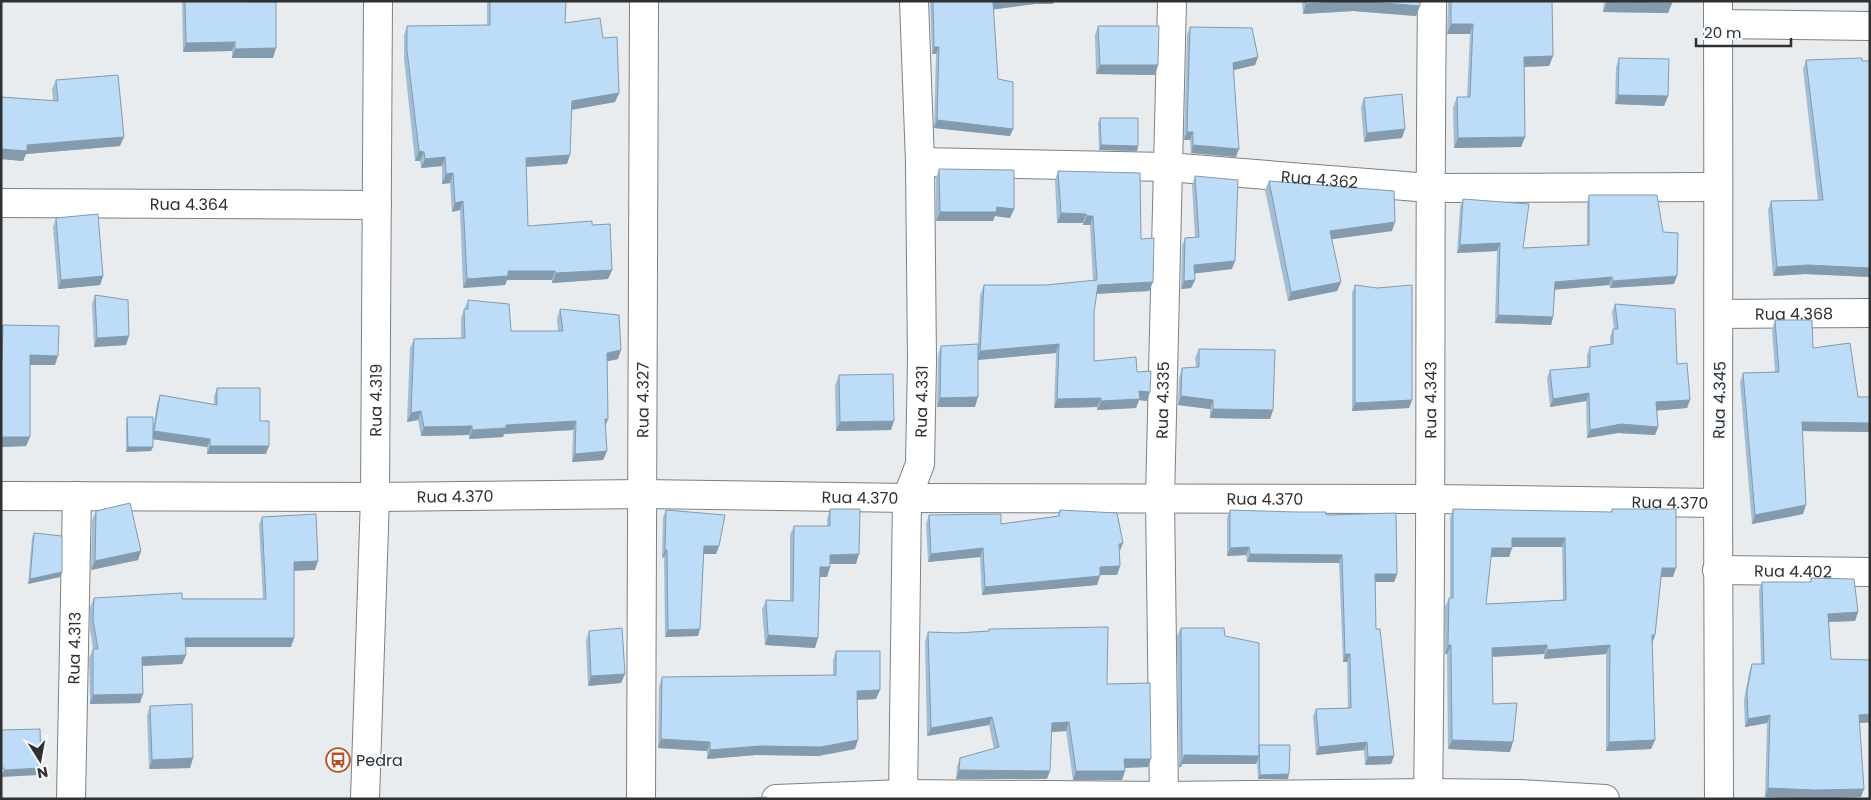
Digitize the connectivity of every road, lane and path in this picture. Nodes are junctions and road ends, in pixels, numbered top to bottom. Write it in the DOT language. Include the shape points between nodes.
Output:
graph roads {
  1 [pos="378,1"];
  2 [pos="644,1"];
  3 [pos="914,1"];
  4 [pos="1172,1"];
  5 [pos="1432,1"];
  6 [pos="1718,13"];
  7 [pos="1870,26"];
  8 [pos="920,162"];
  9 [pos="1168,168"];
  10 [pos="1430,188"];
  11 [pos="1718,188"];
  12 [pos="1,203"];
  13 [pos="377,205"];
  14 [pos="1870,313"];
  15 [pos="1719,314"];
  16 [pos="642,494"];
  17 [pos="1,496"];
  18 [pos="77,496"];
  19 [pos="375,497"];
  20 [pos="907,498"];
  21 [pos="1160,498"];
  22 [pos="1431,499"];
  23 [pos="1718,503"];
  24 [pos="1717,570"];
  25 [pos="1870,572"];
  26 [pos="1428,796"];
  27 [pos="903,797"];
  28 [pos="1164,798"];
  29 [pos="71,799"];
  30 [pos="365,799"];
  31 [pos="641,799"];
  32 [pos="776,799"];
  33 [pos="1605,799"];
  34 [pos="1719,799"];
  1 -- 13 [label="street, Rua 4.319"];
  2 -- 16 [label="street, Rua 4.327"];
  3 -- 8 [label="street, Rua 4.331"];
  4 -- 9 [label="street, Rua 4.335"];
  5 -- 10 [label="street, Rua 4.343"];
  6 -- 7 [label="street"];
  6 -- 11 [label="street, Rua 4.345"];
  8 -- 9 [label="street, Rua 4.362"];
  8 -- 20 [label="street, Rua 4.331" via="920,464"];
  9 -- 10 [label="street, Rua 4.362"];
  9 -- 21 [label="street, Rua 4.335"];
  10 -- 11 [label="street, Rua 4.362"];
  10 -- 22 [label="street, Rua 4.343"];
  11 -- 15 [label="street, Rua 4.345"];
  12 -- 13 [label="street, Rua 4.364"];
  13 -- 19 [label="street, Rua 4.319"];
  14 -- 15 [label="street, Rua 4.368"];
  15 -- 23 [label="street, Rua 4.345"];
  16 -- 19 [label="street, Rua 4.370"];
  16 -- 20 [label="street, Rua 4.370"];
  16 -- 31 [label="street, Rua 4.327"];
  17 -- 18 [label="street, Rua 4.370"];
  18 -- 19 [label="street, Rua 4.370"];
  18 -- 29 [label="street, Rua 4.313"];
  19 -- 30 [label="street, Rua 4.319"];
  20 -- 21 [label="street, Rua 4.370"];
  20 -- 27 [label="street, Rua 4.331"];
  21 -- 22 [label="street, Rua 4.370"];
  21 -- 28 [label="street, Rua 4.335"];
  22 -- 23 [label="street, Rua 4.370"];
  22 -- 26 [label="street, Rua 4.343"];
  23 -- 24 [label="street, Rua 4.345"];
  24 -- 25 [label="street, Rua 4.402"];
  24 -- 34 [label="street, Rua 4.345"];
  26 -- 28 [label="street"];
  26 -- 33 [label="street" via="1520,794"];
  27 -- 28 [label="street"];
  27 -- 32 [label="street"];
}
